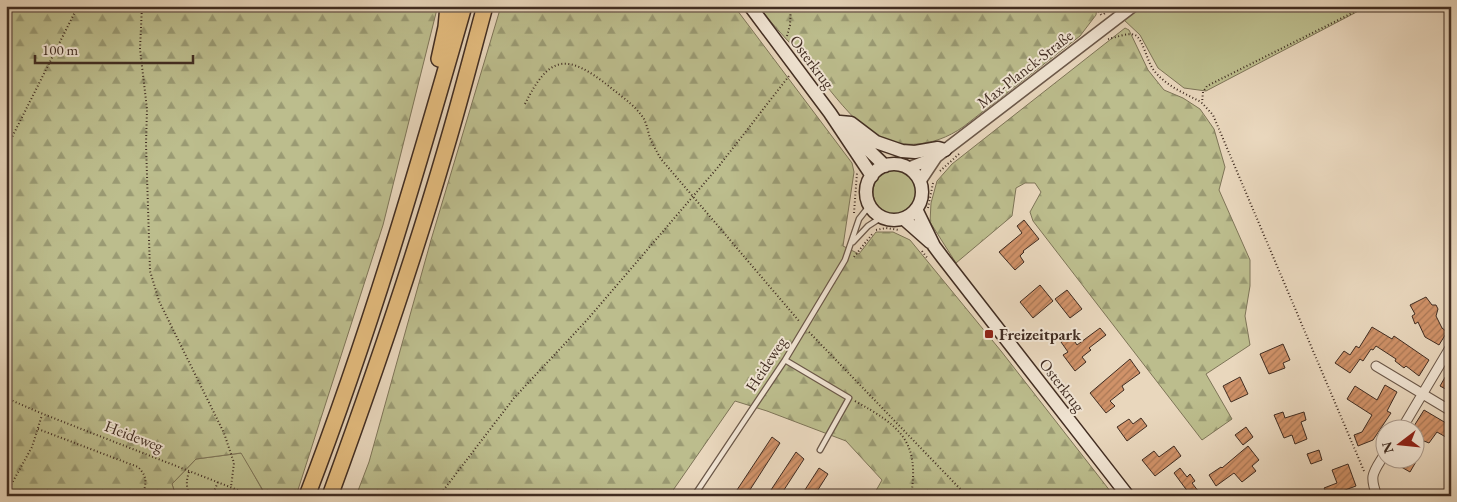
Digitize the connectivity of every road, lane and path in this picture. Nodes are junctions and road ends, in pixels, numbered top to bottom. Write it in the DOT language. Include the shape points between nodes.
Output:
graph roads {
  1 [pos="78,6"];
  2 [pos="142,6"];
  3 [pos="448,6"];
  4 [pos="464,6"];
  5 [pos="485,6"];
  6 [pos="750,6"];
  7 [pos="791,6"];
  8 [pos="1094,6"];
  9 [pos="1133,6"];
  10 [pos="1366,6"];
  11 [pos="1102,16"];
  12 [pos="787,38"];
  13 [pos="1103,40"];
  14 [pos="785,70"];
  15 [pos="1202,102"];
  16 [pos="525,104"];
  17 [pos="835,117"];
  18 [pos="431,122"];
  19 [pos="6,148"];
  20 [pos="962,151"];
  21 [pos="941,153"];
  22 [pos="885,166"];
  23 [pos="909,168"];
  24 [pos="857,170"];
  25 [pos="937,174"];
  26 [pos="872,176"];
  27 [pos="926,181"];
  28 [pos="692,197"];
  29 [pos="870,205"];
  30 [pos="922,211"];
  31 [pos="854,215"];
  32 [pos="882,217"];
  33 [pos="902,224"];
  34 [pos="852,242"];
  35 [pos="917,245"];
  36 [pos="934,246"];
  37 [pos="845,260"];
  38 [pos="932,263"];
  39 [pos="805,327"];
  40 [pos="1451,346"];
  41 [pos="785,360"];
  42 [pos="1376,366"];
  43 [pos="1423,394"];
  44 [pos="6,398"];
  45 [pos="849,398"];
  46 [pos="1451,411"];
  47 [pos="43,414"];
  48 [pos="1407,420"];
  49 [pos="38,428"];
  50 [pos="820,450"];
  51 [pos="1376,470"];
  52 [pos="189,471"];
  53 [pos="218,482"];
  54 [pos="231,487"];
  55 [pos="1374,492"];
  56 [pos="6,494"];
  57 [pos="143,496"];
  58 [pos="190,496"];
  59 [pos="212,496"];
  60 [pos="253,496"];
  61 [pos="307,496"];
  62 [pos="330,496"];
  63 [pos="440,496"];
  64 [pos="694,496"];
  65 [pos="911,496"];
  66 [pos="967,496"];
  67 [pos="1128,496"];
  1 -- 19 [label="path"];
  2 -- 54 [label="path" via="140,49 147,109 150,271 159,301 224,433 234,463"];
  3 -- 18 [label="highway" via="443,44 427,104"];
  4 -- 18 [label="highway"];
  5 -- 62 [label="highway" via="419,237"];
  6 -- 17 [label="main road, Osterkrug"];
  7 -- 12 [label="path"];
  8 -- 11 [label="path"];
  9 -- 21 [label="street, Max-Planck-Straße"];
  10 -- 15 [label="path" via="1207,86"];
  13 -- 15 [label="path" via="1136,35 1159,76"];
  14 -- 28 [label="path" via="789,76"];
  15 -- 55 [label="path" via="1214,115"];
  16 -- 28 [label="path" via="534,85 546,71 562,63 574,64 591,72 634,107 644,120 661,159"];
  17 -- 21 [label="main road" via="851,123 876,142 902,151 938,148"];
  17 -- 22 [label="main road, Osterkrug"];
  17 -- 26 [label="main road, Osterkrug"];
  18 -- 61 [label="highway" via="336,422"];
  20 -- 25 [label="path"];
  21 -- 23 [label="street, Max-Planck-Straße"];
  21 -- 27 [label="street, Max-Planck-Straße"];
  22 -- 23 [label="main road"];
  22 -- 26 [label="main road"];
  23 -- 27 [label="main road"];
  24 -- 31 [label="path"];
  26 -- 29 [label="main road" via="867,188"];
  27 -- 30 [label="path"];
  27 -- 30 [label="main road"];
  28 -- 39 [label="path"];
  28 -- 63 [label="path" via="587,320 514,398"];
  29 -- 32 [label="main road"];
  29 -- 34 [label="lane, Heideweg" via="860,219"];
  30 -- 33 [label="main road"];
  30 -- 36 [label="main road, Osterkrug"];
  32 -- 33 [label="main road"];
  32 -- 34 [label="lane, Heideweg"];
  33 -- 36 [label="main road, Osterkrug"];
  33 -- 37 [label="path" via="874,231 855,257"];
  34 -- 37 [label="lane, Heideweg"];
  35 -- 38 [label="path"];
  36 -- 67 [label="main road, Osterkrug"];
  37 -- 39 [label="lane, Heideweg"];
  39 -- 41 [label="lane, Heideweg"];
  39 -- 66 [label="path"];
  40 -- 43 [label="street"];
  41 -- 45 [label="lane"];
  41 -- 64 [label="lane, Heideweg"];
  42 -- 43 [label="street"];
  43 -- 46 [label="street"];
  43 -- 48 [label="street"];
  44 -- 47 [label="path, Heideweg"];
  45 -- 50 [label="lane"];
  45 -- 65 [label="path" via="898,430 910,447 914,474"];
  47 -- 49 [label="path"];
  47 -- 52 [label="path, Heideweg"];
  49 -- 56 [label="path" via="32,447"];
  49 -- 57 [label="path" via="138,467 145,474"];
  51 -- 55 [label="street"];
  52 -- 53 [label="path, Heideweg"];
  52 -- 58 [label="path" via="186,488"];
  53 -- 54 [label="path, Heideweg"];
  53 -- 59 [label="path"];
  54 -- 60 [label="path, Heideweg"];
}
